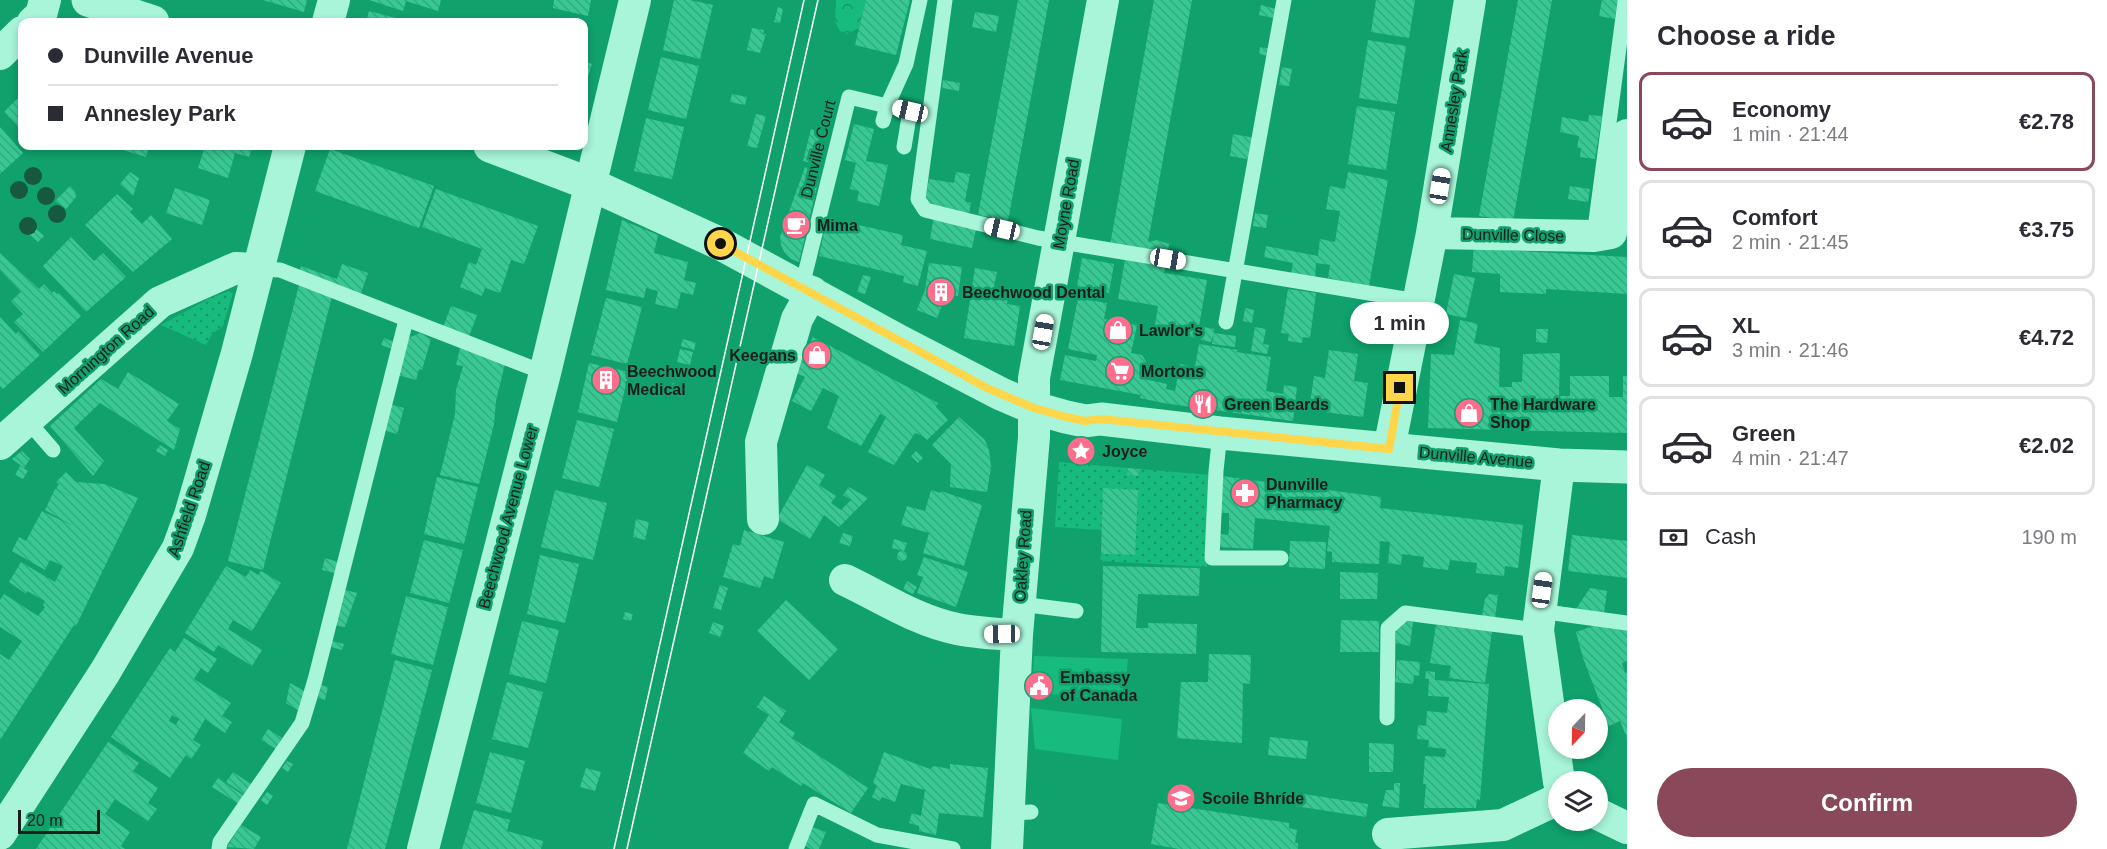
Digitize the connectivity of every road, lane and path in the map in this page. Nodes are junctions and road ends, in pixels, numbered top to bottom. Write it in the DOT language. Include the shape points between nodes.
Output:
graph roads {
  1 [pos="45,0"];
  2 [pos="88,0"];
  3 [pos="334,0"];
  4 [pos="635,0"];
  5 [pos="920,0"];
  6 [pos="945,0"];
  7 [pos="1103,0"];
  8 [pos="1284,0"];
  9 [pos="1470,0"];
  10 [pos="1625,2"];
  11 [pos="38,18"];
  12 [pos="141,18"];
  13 [pos="329,18"];
  14 [pos="18,36"];
  15 [pos="0,54"];
  16 [pos="887,106"];
  17 [pos="883,121"];
  18 [pos="1627,135"];
  19 [pos="904,147"];
  20 [pos="289,150"];
  21 [pos="501,150"];
  22 [pos="590,184"];
  23 [pos="1432,233"];
  24 [pos="1594,236"];
  25 [pos="1059,240"];
  26 [pos="258,269"];
  27 [pos="1236,271"];
  28 [pos="806,289"];
  29 [pos="1417,301"];
  30 [pos="406,320"];
  31 [pos="1226,322"];
  32 [pos="545,373"];
  33 [pos="1034,408"];
  34 [pos="27,420"];
  35 [pos="1220,433"];
  36 [pos="0,444"];
  37 [pos="1389,449"];
  38 [pos="53,450"];
  39 [pos="1559,465"];
  40 [pos="1627,467"];
  41 [pos="763,519"];
  42 [pos="1281,558"];
  43 [pos="846,580"];
  44 [pos="1020,604"];
  45 [pos="1076,611"];
  46 [pos="1538,620"];
  47 [pos="1627,623"];
  48 [pos="1017,635"];
  49 [pos="1387,718"];
  50 [pos="1558,771"];
  51 [pos="1548,804"];
  52 [pos="1608,819"];
  53 [pos="1626,828"];
  54 [pos="0,834"];
  55 [pos="1388,834"];
  56 [pos="219,849"];
  57 [pos="423,849"];
  58 [pos="796,849"];
  59 [pos="953,849"];
  60 [pos="1007,849"];
  1 -- 11 [label="street"];
  2 -- 12 [label="street"];
  3 -- 13 [label="street"];
  4 -- 22 [label="street, Beechwood Avenue Lower"];
  5 -- 16 [label="lane" via="906,64"];
  6 -- 25 [label="lane" via="918,199 926,210"];
  7 -- 25 [label="street, Moyne Road"];
  8 -- 27 [label="lane"];
  9 -- 23 [label="street, Annesley Park"];
  10 -- 24 [label="lane"];
  14 -- 15 [label="street"];
  16 -- 17 [label="lane"];
  16 -- 19 [label="lane" via="910,111"];
  16 -- 28 [label="lane, Dunville Court" via="849,97 805,274"];
  18 -- 24 [label="street" via="1611,233"];
  20 -- 26 [label="street, Ashfield Road"];
  21 -- 22 [label="street, Dunville Avenue"];
  22 -- 28 [label="street, Dunville Avenue" via="689,228"];
  22 -- 32 [label="street, Beechwood Avenue Lower"];
  23 -- 24 [label="street, Dunville Close"];
  23 -- 29 [label="street, Annesley Park"];
  25 -- 27 [label="lane"];
  25 -- 33 [label="street, Moyne Road" via="1034,378"];
  26 -- 30 [label="lane" via="280,270"];
  26 -- 34 [label="street, Mornington Road" via="236,268 160,302"];
  26 -- 54 [label="street, Ashfield Road" via="178,548 105,672"];
  27 -- 29 [label="lane"];
  27 -- 31 [label="lane"];
  28 -- 33 [label="street, Dunville Avenue" via="977,383"];
  28 -- 41 [label="street" via="760,442"];
  29 -- 37 [label="street, Annesley Park"];
  30 -- 32 [label="lane"];
  30 -- 56 [label="lane" via="302,723 220,842"];
  32 -- 57 [label="street, Beechwood Avenue Lower"];
  33 -- 35 [label="street, Dunville Avenue" via="1085,421 1101,419"];
  33 -- 44 [label="street, Oakley Road"];
  34 -- 36 [label="street, Mornington Road"];
  34 -- 38 [label="lane"];
  35 -- 37 [label="street, Dunville Avenue"];
  35 -- 42 [label="lane" via="1212,558"];
  37 -- 39 [label="street, Dunville Avenue"];
  39 -- 40 [label="street, Dunville Avenue"];
  39 -- 46 [label="street"];
  43 -- 48 [label="street" via="916,615 955,629"];
  44 -- 45 [label="lane"];
  44 -- 48 [label="street, Oakley Road"];
  46 -- 47 [label="lane"];
  46 -- 49 [label="lane" via="1405,613 1388,628"];
  46 -- 50 [label="street"];
  48 -- 60 [label="street, Oakley Road" via="1020,813"];
  51 -- 55 [label="street" via="1503,825"];
  52 -- 53 [label="street"];
  58 -- 59 [label="lane" via="814,804 877,835"];
}
